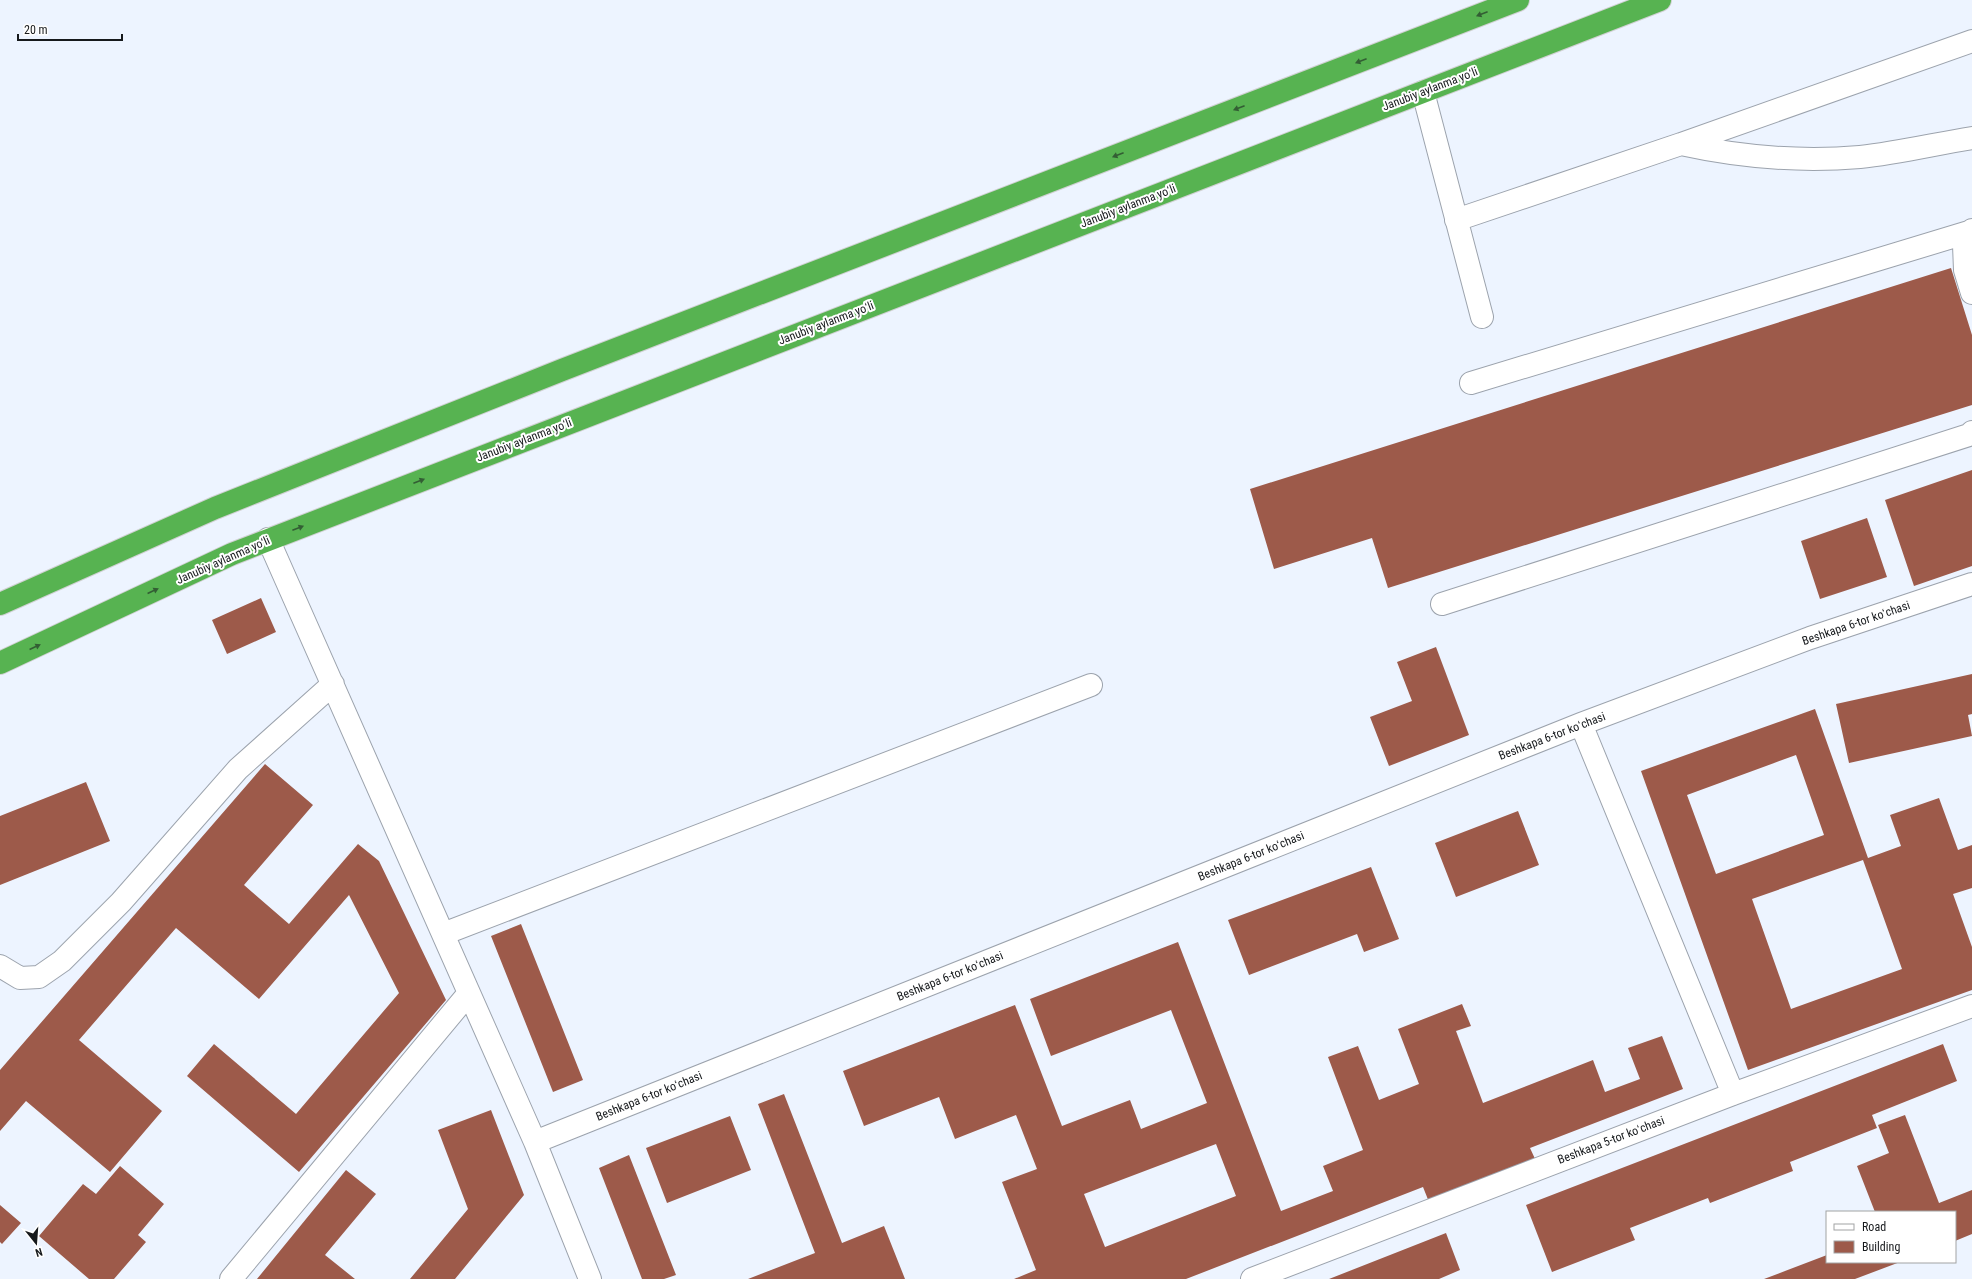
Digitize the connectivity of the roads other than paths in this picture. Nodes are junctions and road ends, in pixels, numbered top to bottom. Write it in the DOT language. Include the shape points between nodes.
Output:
graph roads {
  1 [pos="1518,0"];
  2 [pos="1660,0"];
  3 [pos="1972,41"];
  4 [pos="1423,92"];
  5 [pos="1972,138"];
  6 [pos="1681,144"];
  7 [pos="1456,220"];
  8 [pos="1972,231"];
  9 [pos="1972,293"];
  10 [pos="1482,317"];
  11 [pos="1472,383"];
  12 [pos="1972,432"];
  13 [pos="268,539"];
  14 [pos="1972,584"];
  15 [pos="0,604"];
  16 [pos="1442,604"];
  17 [pos="0,663"];
  18 [pos="333,684"];
  19 [pos="1091,685"];
  20 [pos="1581,724"];
  21 [pos="443,934"];
  22 [pos="0,966"];
  23 [pos="469,993"];
  24 [pos="1972,1006"];
  25 [pos="1733,1094"];
  26 [pos="535,1142"];
  27 [pos="231,1279"];
  28 [pos="590,1279"];
  29 [pos="1252,1279"];
  1 -- 15 [label="highway, one-way" via="274,484"];
  2 -- 4 [label="highway, Janubiy aylanma yoʻli"];
  3 -- 6 [label="street"];
  4 -- 7 [label="street"];
  13 -- 4 [label="highway, Janubiy aylanma yoʻli, one-way"];
  5 -- 6 [label="street" via="1861,156 1802,159 1756,156"];
  6 -- 7 [label="street"];
  7 -- 10 [label="street"];
  8 -- 9 [label="street" via="1964,245 1965,270"];
  8 -- 11 [label="street"];
  12 -- 16 [label="street"];
  17 -- 13 [label="highway, Janubiy aylanma yoʻli, one-way"];
  13 -- 18 [label="street"];
  14 -- 20 [label="street, Beshkapa 6-tor koʻchasi" via="1810,638"];
  18 -- 21 [label="street"];
  18 -- 22 [label="street" via="238,769 121,902 62,961 39,977 20,978"];
  19 -- 21 [label="street"];
  20 -- 25 [label="street"];
  20 -- 26 [label="street, Beshkapa 6-tor koʻchasi"];
  21 -- 23 [label="street"];
  23 -- 26 [label="street"];
  23 -- 27 [label="street"];
  24 -- 25 [label="street, Beshkapa 5-tor koʻchasi"];
  25 -- 29 [label="street, Beshkapa 5-tor koʻchasi"];
  26 -- 28 [label="street"];
}
